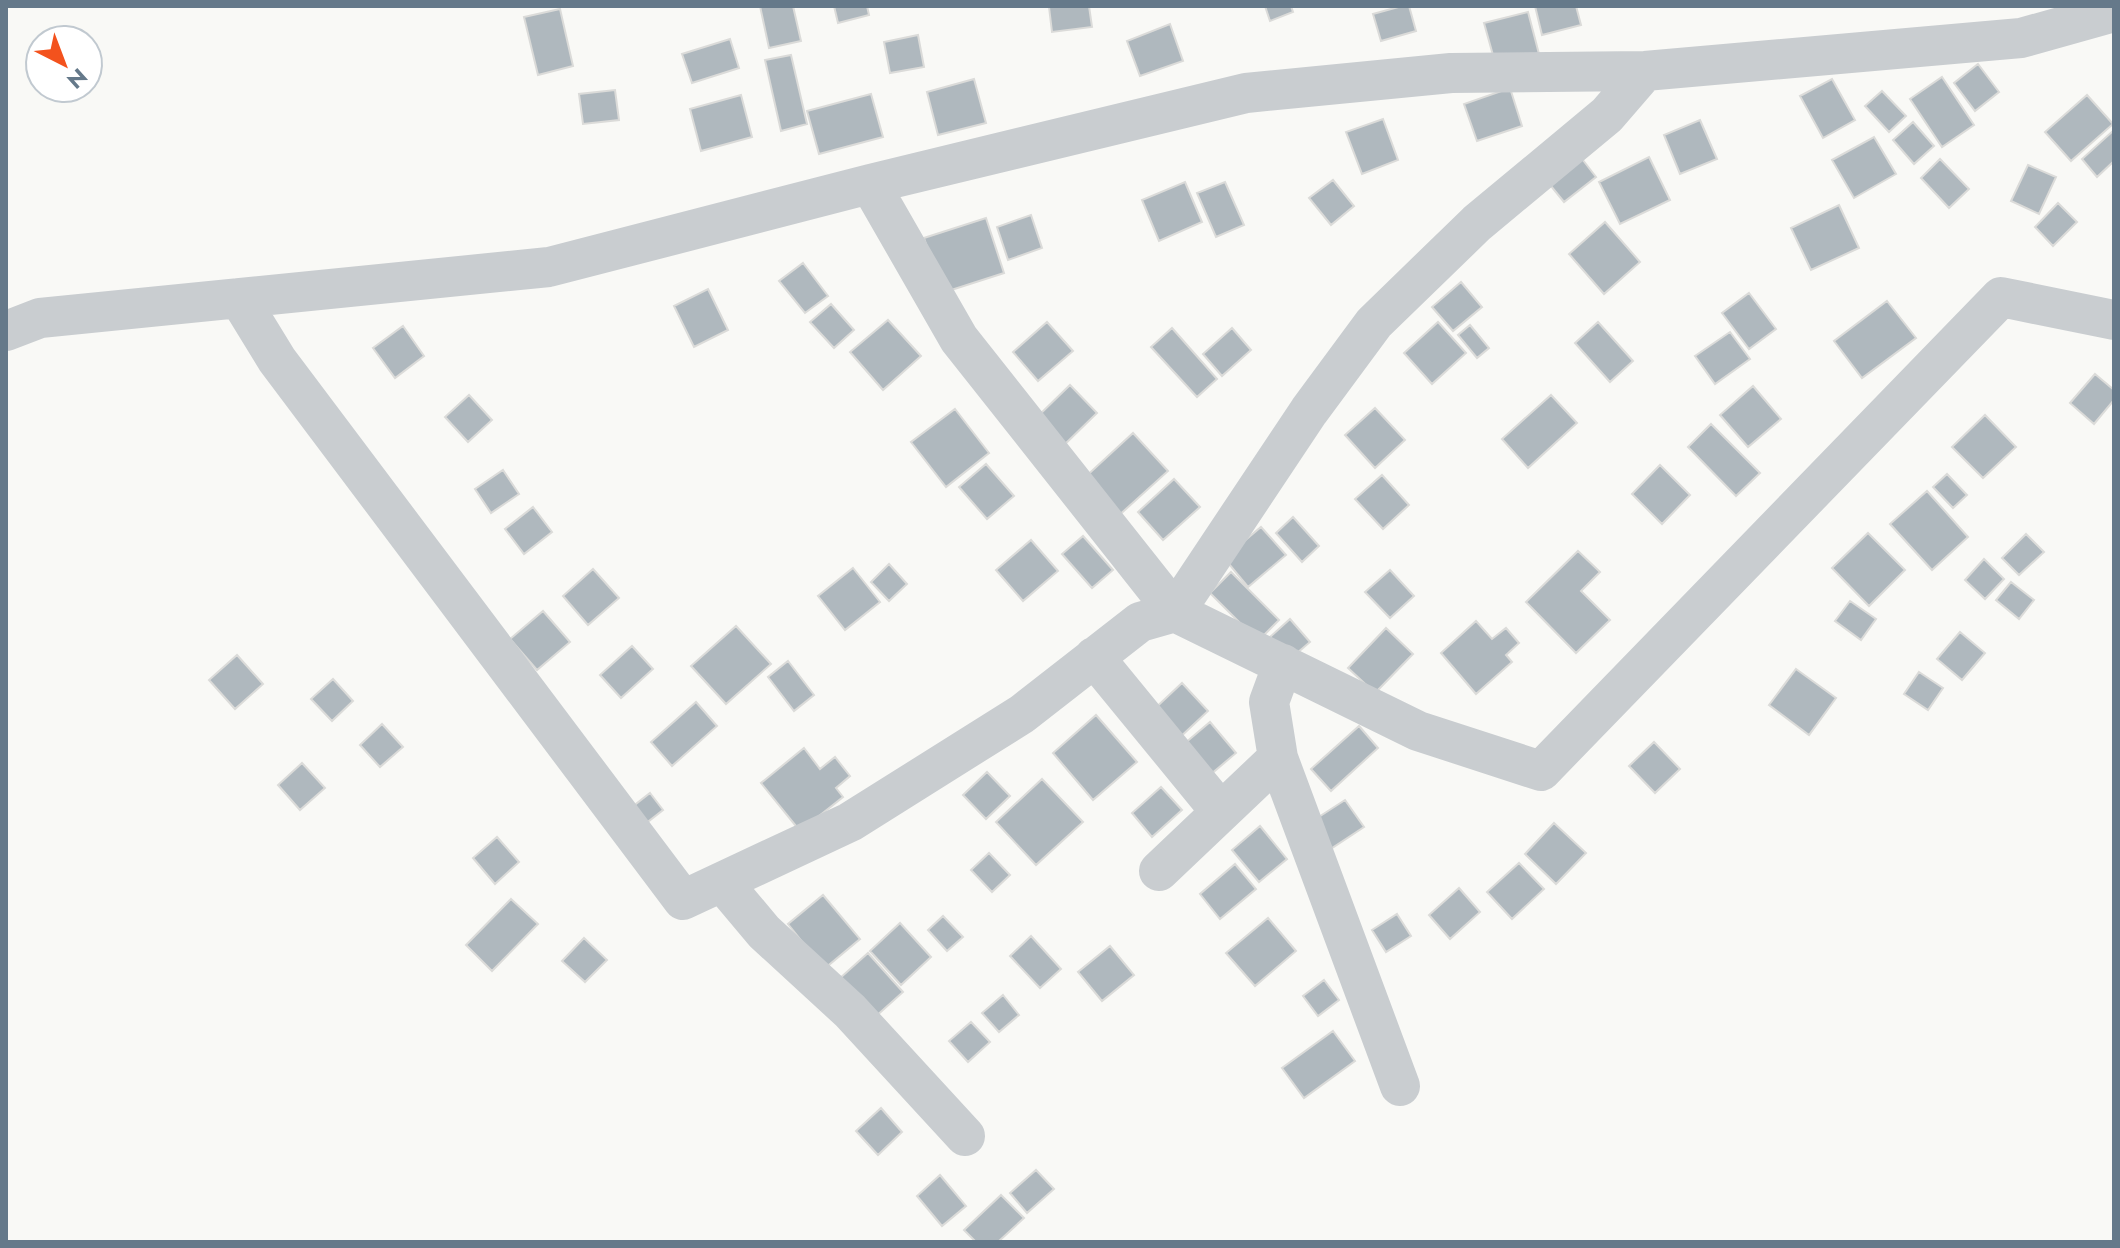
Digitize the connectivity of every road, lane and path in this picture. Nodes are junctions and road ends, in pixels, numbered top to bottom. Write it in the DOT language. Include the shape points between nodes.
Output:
graph roads {
  1 [pos="2114,12"];
  2 [pos="1645,71"];
  3 [pos="870,184"];
  4 [pos="239,298"];
  5 [pos="2114,320"];
  6 [pos="6,331"];
  7 [pos="1175,612"];
  8 [pos="1094,657"];
  9 [pos="1283,664"];
  10 [pos="1278,758"];
  11 [pos="1221,812"];
  12 [pos="1159,871"];
  13 [pos="722,882"];
  14 [pos="1400,1086"];
  15 [pos="965,1136"];
  1 -- 2 [label="street" via="2021,38"];
  2 -- 3 [label="street" via="1451,73 1246,93"];
  2 -- 7 [label="street" via="1607,115 1477,223 1374,323"];
  3 -- 4 [label="street" via="549,267"];
  3 -- 7 [label="street" via="959,339"];
  4 -- 6 [label="street" via="40,318"];
  4 -- 13 [label="street" via="277,360 683,900"];
  5 -- 9 [label="street" via="2001,297 1541,771 1418,731"];
  7 -- 8 [label="street" via="1140,622"];
  7 -- 9 [label="street"];
  8 -- 11 [label="street"];
  8 -- 13 [label="street" via="1022,714 850,822"];
  9 -- 10 [label="street" via="1269,702"];
  10 -- 11 [label="street"];
  10 -- 14 [label="street"];
  11 -- 12 [label="street"];
  13 -- 15 [label="street" via="764,932 850,1011"];
}
